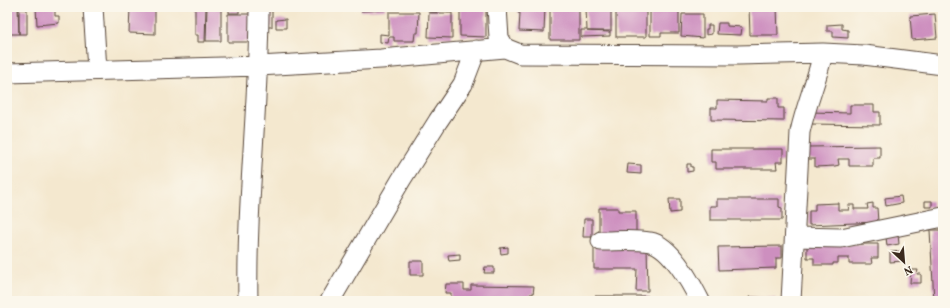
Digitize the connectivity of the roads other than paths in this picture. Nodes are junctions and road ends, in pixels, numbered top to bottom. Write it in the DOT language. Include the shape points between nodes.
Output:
graph roads {
  1 [pos="93,7"];
  2 [pos="259,7"];
  3 [pos="497,7"];
  4 [pos="505,48"];
  5 [pos="476,50"];
  6 [pos="823,53"];
  7 [pos="943,65"];
  8 [pos="259,66"];
  9 [pos="97,70"];
  10 [pos="7,73"];
  11 [pos="943,217"];
  12 [pos="795,237"];
  13 [pos="600,241"];
  14 [pos="248,301"];
  15 [pos="330,301"];
  16 [pos="700,301"];
  17 [pos="791,301"];
  1 -- 9 [label="street"];
  2 -- 8 [label="street"];
  3 -- 4 [label="street" via="499,38"];
  4 -- 5 [label="street"];
  4 -- 6 [label="street" via="520,54"];
  5 -- 8 [label="street"];
  5 -- 15 [label="street" via="463,84 405,174"];
  6 -- 7 [label="street" via="864,55"];
  6 -- 12 [label="street" via="800,132"];
  8 -- 9 [label="street"];
  8 -- 14 [label="street" via="250,172"];
  9 -- 10 [label="street"];
  11 -- 12 [label="street" via="841,238"];
  12 -- 17 [label="street"];
  13 -- 16 [label="street" via="650,242 663,247 684,273"];
}
